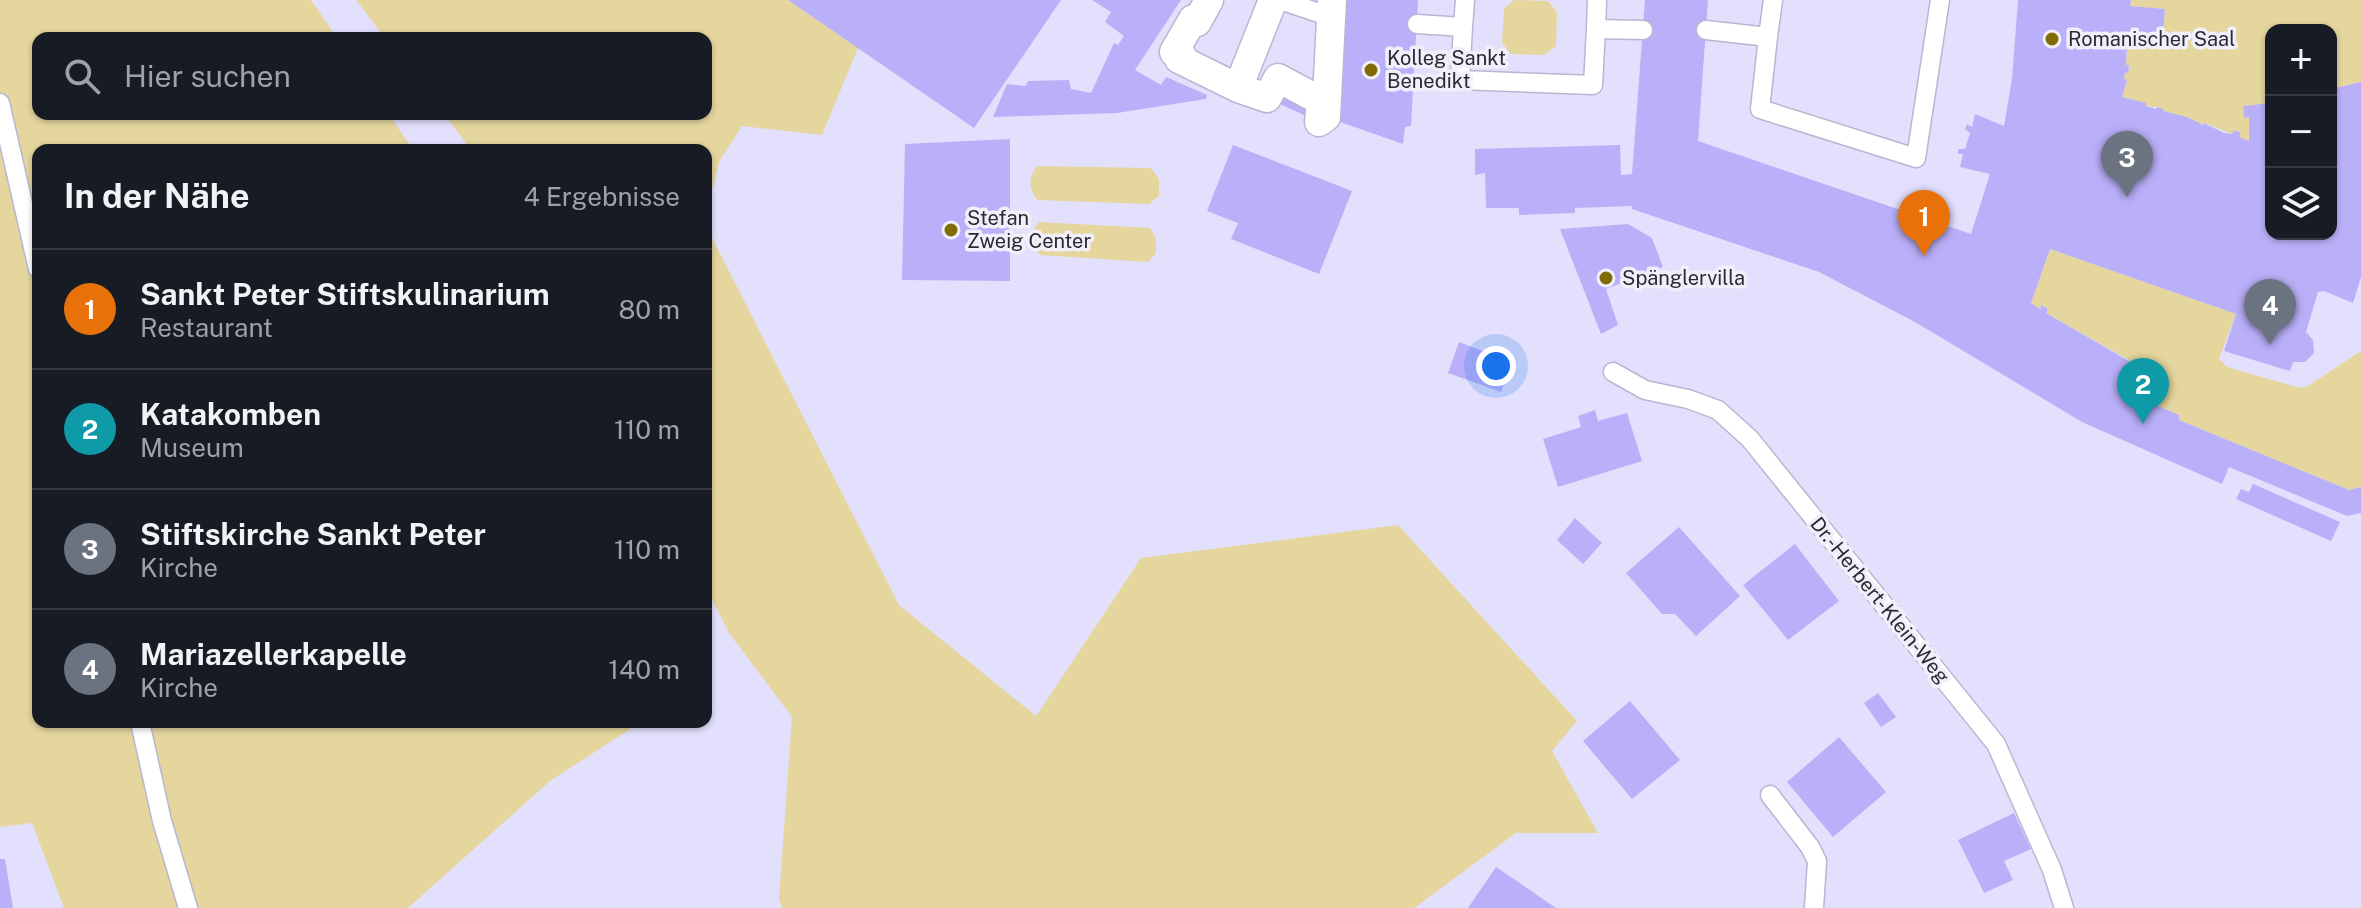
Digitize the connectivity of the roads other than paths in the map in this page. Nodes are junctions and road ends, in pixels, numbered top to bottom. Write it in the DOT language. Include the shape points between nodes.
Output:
graph roads {
  1 [pos="1209,0"];
  2 [pos="1273,0"];
  3 [pos="1280,0"];
  4 [pos="1465,0"];
  5 [pos="1597,0"];
  6 [pos="1773,0"];
  7 [pos="1940,0"];
  8 [pos="1332,9"];
  9 [pos="1417,24"];
  10 [pos="1463,27"];
  11 [pos="1596,29"];
  12 [pos="1643,30"];
  13 [pos="1706,30"];
  14 [pos="1768,37"];
  15 [pos="1238,88"];
  16 [pos="0,103"];
  17 [pos="32,243"];
  18 [pos="1613,372"];
  19 [pos="141,728"];
  20 [pos="1770,795"];
  21 [pos="188,908"];
  22 [pos="1814,908"];
  23 [pos="2064,908"];
  1 -- 15 [label="street" via="1174,52"];
  2 -- 15 [label="street"];
  3 -- 8 [label="lane"];
  4 -- 10 [label="lane"];
  5 -- 11 [label="lane"];
  6 -- 14 [label="lane"];
  7 -- 14 [label="lane" via="1916,158 1760,109"];
  8 -- 15 [label="street" via="1326,117 1319,122 1321,101 1278,78 1267,98"];
  9 -- 10 [label="lane"];
  10 -- 11 [label="lane" via="1460,80 1593,85"];
  11 -- 12 [label="lane"];
  13 -- 14 [label="lane"];
  16 -- 17 [label="lane"];
  18 -- 23 [label="lane, Dr.-Herbert-Klein-Weg" via="1645,390 1718,410 1750,439 1996,744"];
  19 -- 21 [label="lane"];
  20 -- 22 [label="lane" via="1817,861"];
}
